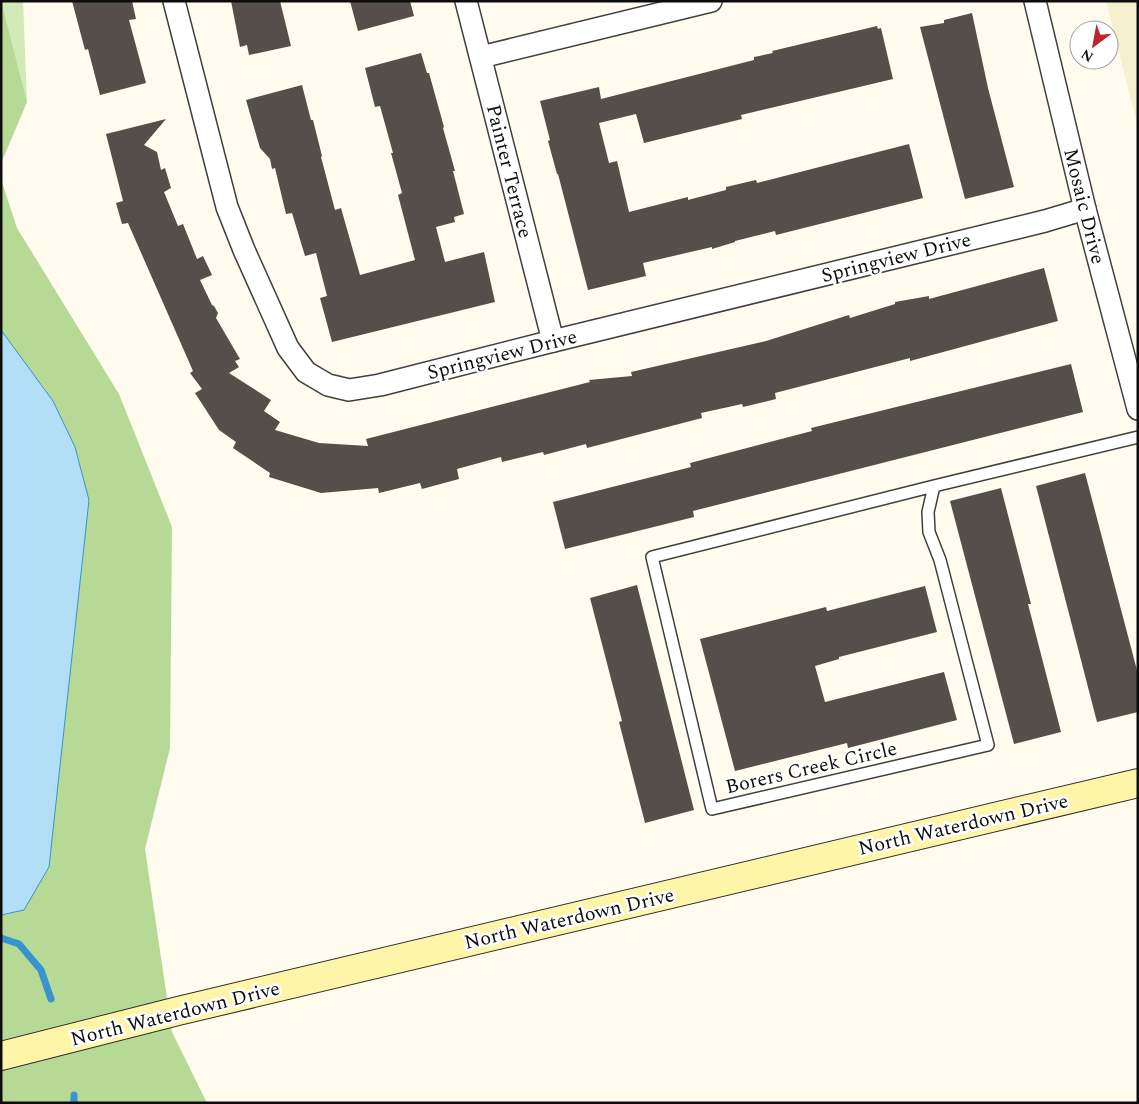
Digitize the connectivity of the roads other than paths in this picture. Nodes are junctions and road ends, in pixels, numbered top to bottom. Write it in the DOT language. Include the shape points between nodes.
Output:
graph roads {
  1 [pos="174,1"];
  2 [pos="466,1"];
  3 [pos="711,1"];
  4 [pos="1035,1"];
  5 [pos="481,57"];
  6 [pos="1085,209"];
  7 [pos="553,341"];
  8 [pos="1138,409"];
  9 [pos="1138,437"];
  10 [pos="934,486"];
  11 [pos="1138,783"];
  12 [pos="1,1056"];
  1 -- 7 [label="street, Springview Drive" via="227,207 288,348 306,372 328,385 350,390"];
  2 -- 5 [label="street, Painter Terrace"];
  3 -- 5 [label="street"];
  4 -- 6 [label="street, Mosaic Drive"];
  5 -- 7 [label="street, Painter Terrace"];
  6 -- 7 [label="street, Springview Drive"];
  6 -- 8 [label="street, Mosaic Drive"];
  9 -- 10 [label="lane, Borers Creek Circle"];
  10 -- 10 [label="lane, Borers Creek Circle" via="652,557 712,809 988,745 940,560 929,532 928,512"];
  11 -- 12 [label="main road, North Waterdown Drive"];
}
